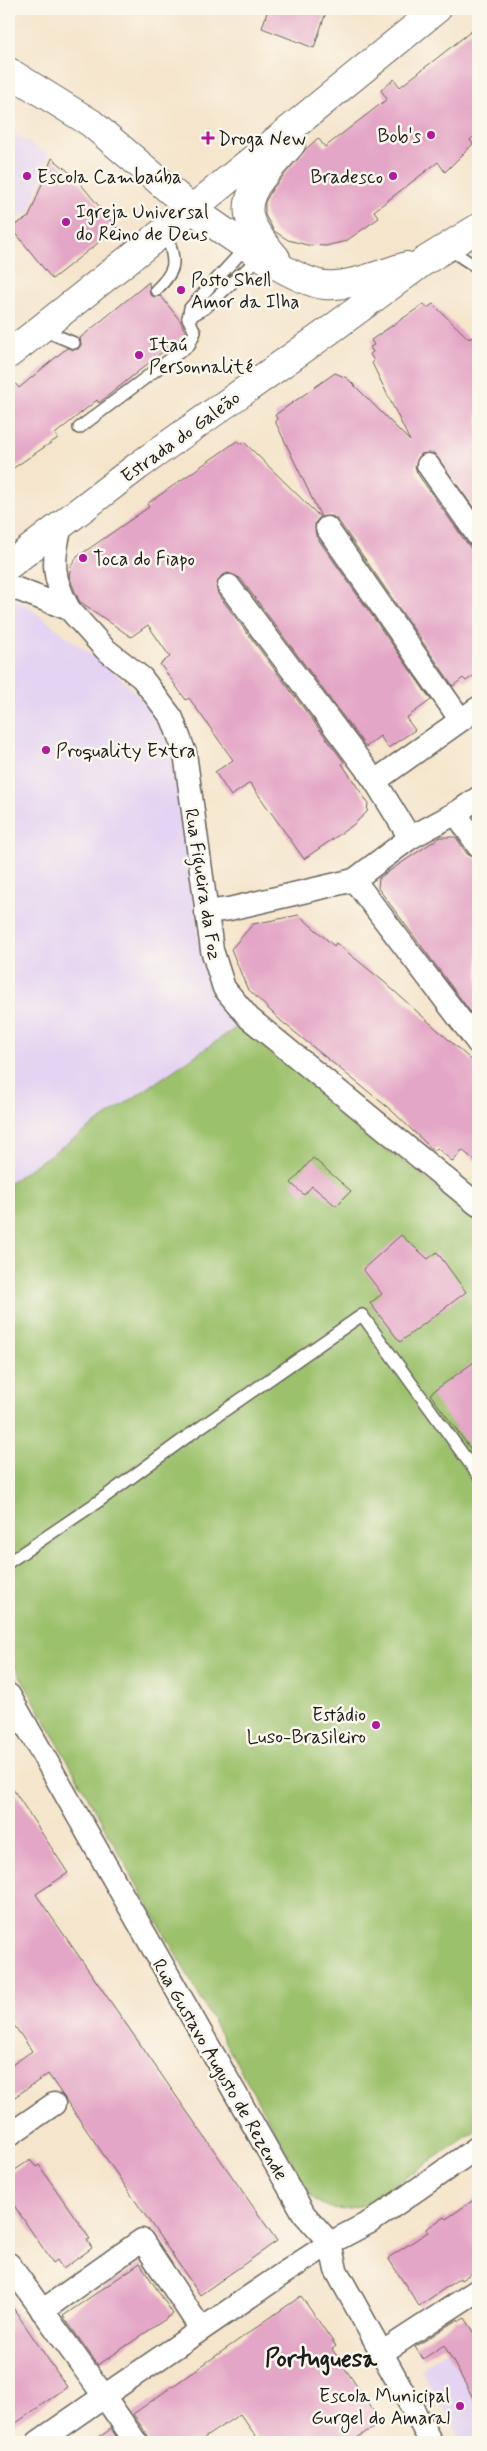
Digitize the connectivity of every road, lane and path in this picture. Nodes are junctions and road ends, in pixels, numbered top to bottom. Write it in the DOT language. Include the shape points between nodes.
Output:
graph roads {
  1 [pos="437,9"];
  2 [pos="9,72"];
  3 [pos="336,92"];
  4 [pos="192,209"];
  5 [pos="478,228"];
  6 [pos="166,229"];
  7 [pos="446,247"];
  8 [pos="264,256"];
  9 [pos="423,262"];
  10 [pos="478,268"];
  11 [pos="156,290"];
  12 [pos="188,318"];
  13 [pos="40,329"];
  14 [pos="74,343"];
  15 [pos="9,354"];
  16 [pos="79,428"];
  17 [pos="428,465"];
  18 [pos="60,526"];
  19 [pos="327,528"];
  20 [pos="478,536"];
  21 [pos="9,565"];
  22 [pos="9,586"];
  23 [pos="229,586"];
  24 [pos="69,609"];
  25 [pos="469,714"];
  26 [pos="376,782"];
  27 [pos="478,798"];
  28 [pos="456,813"];
  29 [pos="410,838"];
  30 [pos="478,846"];
  31 [pos="354,880"];
  32 [pos="206,912"];
  33 [pos="478,1043"];
  34 [pos="478,1205"];
  35 [pos="478,1475"];
  36 [pos="9,1562"];
  37 [pos="11,1703"];
  38 [pos="54,2104"];
  39 [pos="9,2134"];
  40 [pos="478,2147"];
  41 [pos="330,2243"];
  42 [pos="9,2264"];
  43 [pos="478,2290"];
  44 [pos="42,2311"];
  45 [pos="201,2329"];
  46 [pos="383,2352"];
  47 [pos="104,2396"];
  48 [pos="38,2442"];
  49 [pos="136,2442"];
  50 [pos="431,2442"];
  1 -- 3 [label="main road"];
  2 -- 4 [label="main road" via="91,122"];
  3 -- 4 [label="main road"];
  3 -- 8 [label="main road" via="251,193 248,206 250,220"];
  4 -- 6 [label="main road"];
  4 -- 8 [label="main road"];
  5 -- 7 [label="main road, Estrada do Galeão"];
  6 -- 11 [label="lane" via="173,267 170,276"];
  6 -- 13 [label="main road"];
  7 -- 9 [label="main road, Estrada do Galeão"];
  7 -- 10 [label="lane"];
  8 -- 9 [label="main road" via="305,279 324,285 363,279"];
  8 -- 12 [label="lane" via="205,308"];
  8 -- 12 [label="lane" via="190,308"];
  9 -- 18 [label="main road, Estrada do Galeão" via="138,466"];
  12 -- 16 [label="lane" via="195,332 190,345"];
  13 -- 14 [label="lane"];
  13 -- 15 [label="main road"];
  17 -- 20 [label="street"];
  18 -- 21 [label="main road, Estrada do Galeão"];
  18 -- 24 [label="street, Rua Figueira da Foz" via="56,544 56,575 58,588"];
  19 -- 25 [label="street"];
  22 -- 24 [label="street, Rua Figueira da Foz"];
  23 -- 26 [label="street"];
  24 -- 32 [label="street, Rua Figueira da Foz" via="106,649 142,678 172,718 185,753"];
  25 -- 26 [label="street"];
  26 -- 29 [label="street"];
  27 -- 28 [label="street"];
  28 -- 29 [label="street"];
  28 -- 30 [label="street"];
  29 -- 31 [label="street"];
  31 -- 32 [label="street"];
  31 -- 33 [label="street"];
  32 -- 34 [label="street, Rua Figueira da Foz" via="212,950 224,988 249,1018"];
  35 -- 36 [label="lane" via="362,1316"];
  37 -- 41 [label="street, Rua Gustavo Augusto de Rezende" via="304,2214"];
  38 -- 39 [label="street"];
  40 -- 41 [label="street" via="372,2221"];
  41 -- 45 [label="street"];
  41 -- 46 [label="street, Rua Gustavo Augusto de Rezende" via="336,2270"];
  42 -- 44 [label="street"];
  43 -- 46 [label="street"];
  44 -- 45 [label="street" via="142,2240"];
  44 -- 47 [label="street"];
  45 -- 47 [label="street"];
  46 -- 50 [label="street, Rua Gustavo Augusto de Rezende"];
  47 -- 48 [label="street"];
  47 -- 49 [label="street"];
}
